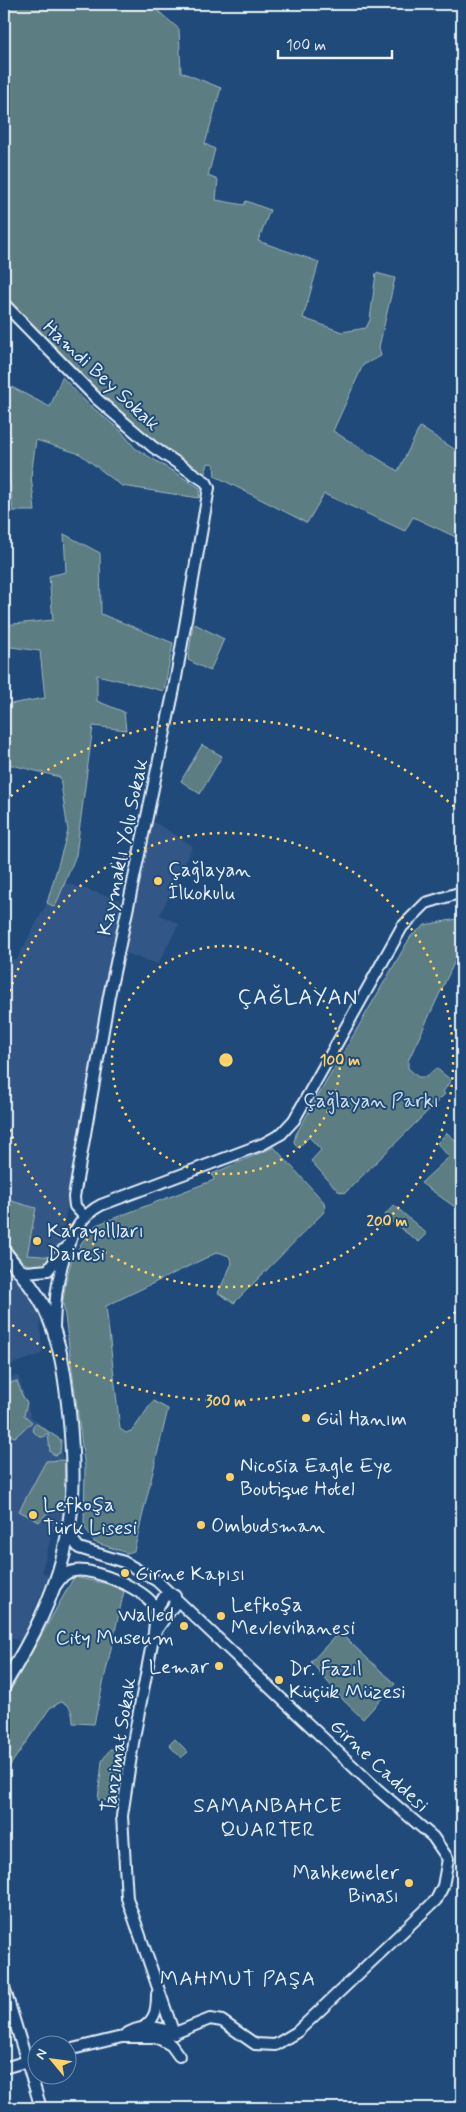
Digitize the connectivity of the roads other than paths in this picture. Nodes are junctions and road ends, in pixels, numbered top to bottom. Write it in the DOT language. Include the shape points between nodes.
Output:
graph roads {
  1 [pos="4,304"];
  2 [pos="206,482"];
  3 [pos="462,892"];
  4 [pos="84,1216"];
  5 [pos="74,1232"];
  6 [pos="4,1251"];
  7 [pos="16,1268"];
  8 [pos="54,1330"];
  9 [pos="69,1535"];
  10 [pos="55,1586"];
  11 [pos="174,1595"];
  12 [pos="156,1610"];
  13 [pos="154,1633"];
  14 [pos="4,1685"];
  15 [pos="4,1987"];
  16 [pos="157,1988"];
  17 [pos="145,2026"];
  18 [pos="174,2034"];
  19 [pos="152,2036"];
  20 [pos="122,2037"];
  21 [pos="78,2048"];
  22 [pos="179,2056"];
  23 [pos="26,2061"];
  24 [pos="4,2068"];
  25 [pos="41,2108"];
  1 -- 2 [label="street, Hamdi Bey Sokak" via="98,400 153,447"];
  2 -- 4 [label="street, Kaymaklı Yolu Sokak" via="209,493 174,689 109,996 74,1197 75,1206"];
  3 -- 4 [label="street" via="426,903 402,927 294,1120 281,1134 252,1149 101,1205"];
  4 -- 5 [label="street"];
  5 -- 7 [label="street" via="48,1270 26,1272"];
  5 -- 8 [label="street" via="56,1292"];
  6 -- 7 [label="main road"];
  7 -- 8 [label="main road" via="38,1296"];
  8 -- 9 [label="main road" via="64,1370 73,1457 74,1493"];
  9 -- 10 [label="main road"];
  9 -- 11 [label="street, Girne Caddesi" via="79,1548 141,1570"];
  10 -- 12 [label="street" via="64,1575 73,1571 94,1573 140,1592 151,1600"];
  10 -- 14 [label="main road" via="35,1632"];
  11 -- 12 [label="street" via="164,1597"];
  11 -- 13 [label="street, Tanzimat Sokak" via="174,1605"];
  11 -- 18 [label="street, Girne Caddesi" via="434,1839 448,1859 440,1893 297,2032 274,2045 263,2046 216,2020 201,2021"];
  12 -- 13 [label="street, Tanzimat Sokak"];
  13 -- 16 [label="street, Tanzimat Sokak" via="122,1816 127,1898"];
  15 -- 23 [label="street"];
  16 -- 17 [label="street" via="156,2013"];
  16 -- 18 [label="street, Tanzimat Sokak"];
  17 -- 18 [label="street"];
  17 -- 20 [label="street"];
  18 -- 19 [label="street"];
  19 -- 20 [label="street"];
  19 -- 22 [label="street" via="171,2045"];
  20 -- 21 [label="street"];
  23 -- 24 [label="street"];
  23 -- 25 [label="street"];
}
